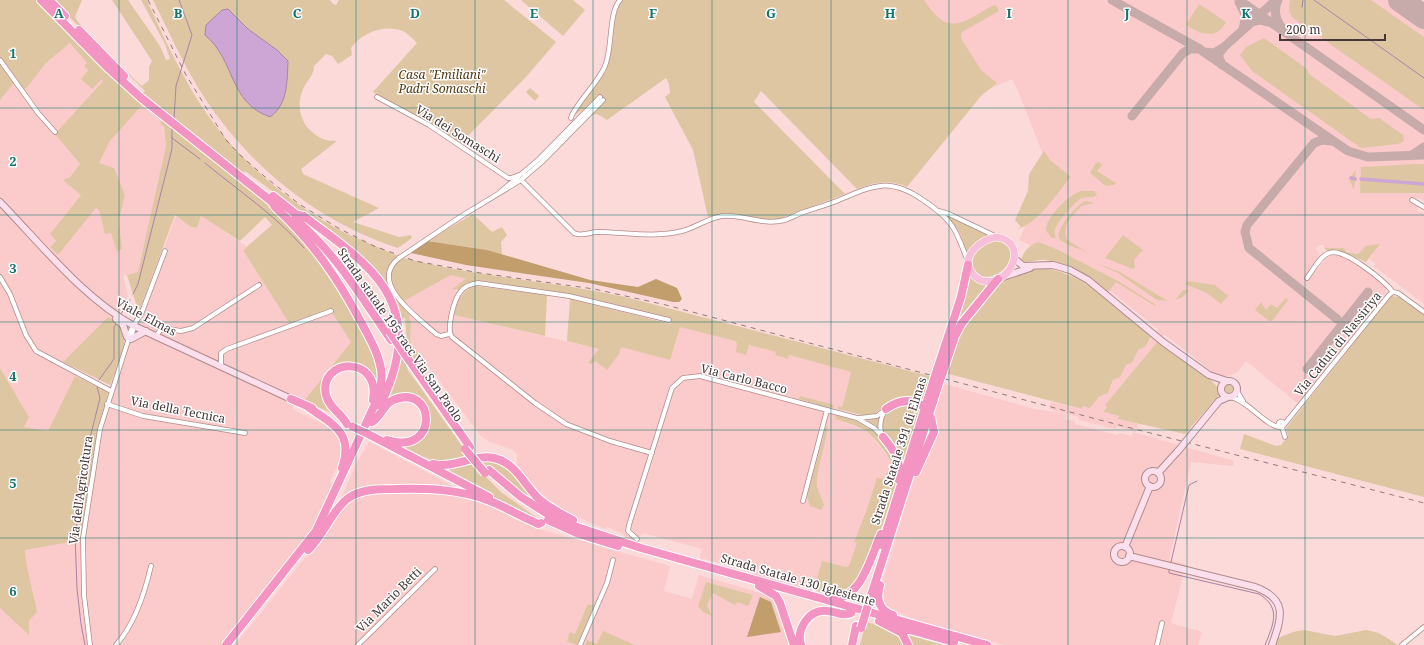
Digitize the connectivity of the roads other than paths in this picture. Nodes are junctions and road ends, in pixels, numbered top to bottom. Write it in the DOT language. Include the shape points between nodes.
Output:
graph roads {
  1 [pos="41,0"];
  2 [pos="49,0"];
  3 [pos="620,0"];
  4 [pos="0,60"];
  5 [pos="142,95"];
  6 [pos="377,97"];
  7 [pos="579,117"];
  8 [pos="571,118"];
  9 [pos="571,126"];
  10 [pos="55,132"];
  11 [pos="524,172"];
  12 [pos="242,175"];
  13 [pos="508,178"];
  14 [pos="521,180"];
  15 [pos="509,186"];
  16 [pos="1412,200"];
  17 [pos="0,202"];
  18 [pos="272,202"];
  19 [pos="1424,207"];
  20 [pos="937,210"];
  21 [pos="298,215"];
  22 [pos="996,237"];
  23 [pos="165,251"];
  24 [pos="1015,259"];
  25 [pos="968,263"];
  26 [pos="0,277"];
  27 [pos="1307,278"];
  28 [pos="999,280"];
  29 [pos="259,285"];
  30 [pos="1102,291"];
  31 [pos="1393,292"];
  32 [pos="110,311"];
  33 [pos="331,311"];
  34 [pos="1424,312"];
  35 [pos="669,320"];
  36 [pos="134,326"];
  37 [pos="146,331"];
  38 [pos="449,334"];
  39 [pos="156,336"];
  40 [pos="390,336"];
  41 [pos="129,339"];
  42 [pos="221,366"];
  43 [pos="938,375"];
  44 [pos="1209,375"];
  45 [pos="1227,381"];
  46 [pos="1221,390"];
  47 [pos="111,391"];
  48 [pos="1237,391"];
  49 [pos="1229,397"];
  50 [pos="291,399"];
  51 [pos="1219,401"];
  52 [pos="1243,402"];
  53 [pos="378,403"];
  54 [pos="107,404"];
  55 [pos="923,406"];
  56 [pos="308,407"];
  57 [pos="886,409"];
  58 [pos="827,410"];
  59 [pos="857,418"];
  60 [pos="931,418"];
  61 [pos="1281,425"];
  62 [pos="350,426"];
  63 [pos="369,428"];
  64 [pos="245,433"];
  65 [pos="883,437"];
  66 [pos="1285,437"];
  67 [pos="379,438"];
  68 [pos="388,444"];
  69 [pos="652,453"];
  70 [pos="424,462"];
  71 [pos="436,469"];
  72 [pos="1158,473"];
  73 [pos="1150,486"];
  74 [pos="901,494"];
  75 [pos="803,501"];
  76 [pos="894,515"];
  77 [pos="322,519"];
  78 [pos="542,523"];
  79 [pos="602,539"];
  80 [pos="637,539"];
  81 [pos="1125,547"];
  82 [pos="308,550"];
  83 [pos="1129,556"];
  84 [pos="613,560"];
  85 [pos="151,566"];
  86 [pos="435,569"];
  87 [pos="759,586"];
  88 [pos="799,592"];
  89 [pos="851,613"];
  90 [pos="879,621"];
  91 [pos="908,623"];
  92 [pos="1162,623"];
  93 [pos="1424,627"];
  94 [pos="853,644"];
  95 [pos="90,645"];
  96 [pos="116,645"];
  97 [pos="226,645"];
  98 [pos="232,645"];
  99 [pos="358,645"];
  100 [pos="580,645"];
  101 [pos="794,645"];
  102 [pos="801,645"];
  103 [pos="908,645"];
  104 [pos="966,645"];
  105 [pos="987,645"];
  106 [pos="1157,645"];
  107 [pos="1272,645"];
  108 [pos="1402,645"];
  1 -- 5 [label="highway, Strada statale 195 racc Via San Paolo" via="108,67"];
  2 -- 5 [label="highway, Strada statale 195 racc Via San Paolo"];
  3 -- 8 [label="street" via="613,14 610,49 605,66"];
  4 -- 10 [label="street"];
  5 -- 12 [label="highway, Strada statale 195 racc Via San Paolo"];
  6 -- 13 [label="street, Via dei Somaschi" via="429,126"];
  7 -- 8 [label="street"];
  7 -- 9 [label="street"];
  7 -- 14 [label="street" via="601,98 542,162"];
  8 -- 9 [label="street"];
  9 -- 11 [label="street"];
  11 -- 13 [label="street"];
  11 -- 15 [label="street"];
  12 -- 18 [label="highway, Strada statale 195 racc Via San Paolo"];
  12 -- 21 [label="highway, Strada statale 195 racc Via San Paolo"];
  13 -- 15 [label="street"];
  14 -- 15 [label="street"];
  14 -- 20 [label="street" via="579,234 673,233 690,229 720,216 777,222 826,205 861,189 883,184 909,190"];
  15 -- 38 [label="street, bridge" via="399,258 391,266 390,286 396,296 436,334"];
  16 -- 19 [label="street"];
  17 -- 32 [label="main road, Viale Elmas" via="77,282"];
  18 -- 40 [label="highway, Strada statale 195 racc Via San Paolo" via="305,228 326,250"];
  18 -- 53 [label="highway" via="321,256 343,288 373,345 381,376"];
  20 -- 22 [label="street"];
  20 -- 25 [label="street" via="958,234"];
  21 -- 40 [label="highway, Strada statale 195 racc Via San Paolo" via="339,257"];
  21 -- 53 [label="highway" via="304,216 364,264 389,297 398,323 400,347 391,383"];
  22 -- 24 [label="main road" via="1009,243"];
  22 -- 25 [label="main road" via="976,247"];
  23 -- 36 [label="street, Via dell'Agricoltura" via="142,312"];
  24 -- 28 [label="main road"];
  24 -- 30 [label="main road" via="1023,266 1045,264 1063,268 1088,280"];
  25 -- 28 [label="main road" via="977,278 986,281"];
  25 -- 43 [label="highway, Strada Statale 391 di Elmas" via="961,297"];
  26 -- 47 [label="street" via="10,294 26,335 36,350"];
  27 -- 31 [label="street" via="1325,255 1339,252 1347,255"];
  28 -- 30 [label="main road" via="1027,269 1051,267 1068,272"];
  28 -- 43 [label="highway, Strada Statale 391 di Elmas" via="962,323"];
  29 -- 39 [label="street" via="193,328 181,331 162,328"];
  30 -- 44 [label="main road" via="1163,342"];
  31 -- 34 [label="street, Via Caduti di Nassiriya"];
  31 -- 61 [label="street, Via Caduti di Nassiriya" via="1290,419"];
  32 -- 36 [label="main road, Viale Elmas"];
  32 -- 41 [label="main road" via="123,326"];
  33 -- 42 [label="street" via="227,349 221,353"];
  35 -- 38 [label="street" via="569,296 478,283 465,287 457,296"];
  36 -- 37 [label="main road, Viale Elmas"];
  36 -- 41 [label="street, Via dell'Agricoltura"];
  37 -- 39 [label="main road, Viale Elmas"];
  37 -- 41 [label="main road"];
  38 -- 69 [label="street" via="535,403 566,424 610,441"];
  39 -- 42 [label="main road, Viale Elmas"];
  40 -- 79 [label="highway, Strada statale 195 racc Via San Paolo" via="467,448 487,472 537,507"];
  41 -- 47 [label="street, Via dell'Agricoltura"];
  42 -- 50 [label="main road, Viale Elmas"];
  43 -- 74 [label="highway, Strada Statale 391 di Elmas"];
  44 -- 45 [label="main road"];
  44 -- 46 [label="main road"];
  45 -- 46 [label="main road" via="1223,383"];
  45 -- 48 [label="main road" via="1235,383"];
  46 -- 49 [label="main road"];
  46 -- 51 [label="main road"];
  47 -- 54 [label="street, Via dell'Agricoltura"];
  48 -- 49 [label="main road"];
  48 -- 52 [label="street"];
  49 -- 51 [label="main road"];
  49 -- 52 [label="street"];
  50 -- 56 [label="highway"];
  51 -- 72 [label="main road, bridge"];
  52 -- 61 [label="street" via="1274,426"];
  53 -- 63 [label="highway"];
  54 -- 64 [label="street, Via della Tecnica" via="143,416"];
  54 -- 95 [label="street, Via dell'Agricoltura" via="96,449 83,538 82,564"];
  55 -- 57 [label="highway" via="915,402 902,401"];
  56 -- 62 [label="highway"];
  56 -- 77 [label="highway" via="336,426 346,444 344,461"];
  57 -- 59 [label="street" via="871,417"];
  57 -- 65 [label="street" via="880,429"];
  58 -- 59 [label="street, Via Carlo Bacco"];
  58 -- 69 [label="street, Via Carlo Bacco" via="700,376 690,376 683,378 672,388"];
  58 -- 75 [label="street"];
  59 -- 65 [label="street"];
  60 -- 74 [label="highway" via="934,432 932,438 907,493"];
  61 -- 66 [label="street"];
  62 -- 63 [label="highway, bridge"];
  62 -- 63 [label="highway" via="328,401 325,386 331,373 348,365 364,370 373,384 374,400 365,421"];
  63 -- 67 [label="highway"];
  63 -- 67 [label="highway" via="385,406 398,398 407,397 415,400 426,411 426,427 416,439 400,442"];
  63 -- 77 [label="highway"];
  63 -- 82 [label="highway" via="327,518"];
  65 -- 74 [label="highway" via="898,461 900,474 897,487"];
  67 -- 68 [label="highway"];
  68 -- 70 [label="highway"];
  68 -- 71 [label="highway" via="390,450 431,470"];
  69 -- 80 [label="street, Via Carlo Bacco" via="629,525 628,531"];
  70 -- 71 [label="highway"];
  70 -- 79 [label="highway" via="447,466 485,458 504,462 517,472 534,494 546,504"];
  71 -- 78 [label="highway"];
  72 -- 73 [label="main road" via="1160,483"];
  72 -- 73 [label="main road" via="1151,472 1147,475 1146,480"];
  73 -- 81 [label="main road"];
  74 -- 76 [label="highway, Strada Statale 391 di Elmas"];
  76 -- 88 [label="highway" via="887,518 854,591 836,598"];
  76 -- 91 [label="highway" via="898,521 894,542 877,595 885,612"];
  76 -- 94 [label="highway, Strada Statale 391 di Elmas"];
  77 -- 97 [label="highway" via="308,544"];
  78 -- 79 [label="highway" via="597,543"];
  78 -- 82 [label="highway" via="532,521 490,501 453,491 422,488 370,490 346,499"];
  79 -- 87 [label="highway, Strada Statale 130 Iglesiente"];
  79 -- 88 [label="highway, Strada Statale 130 Iglesiente"];
  81 -- 83 [label="main road"];
  81 -- 83 [label="main road" via="1117,548 1115,558 1124,562"];
  82 -- 98 [label="highway"];
  83 -- 107 [label="main road" via="1266,591 1275,598 1280,612 1280,624"];
  84 -- 100 [label="street" via="607,583"];
  85 -- 96 [label="street" via="144,595"];
  86 -- 99 [label="street, Via Mario Betti"];
  87 -- 89 [label="highway, Strada Statale 130 Iglesiente"];
  87 -- 101 [label="highway" via="776,596 780,602"];
  88 -- 91 [label="highway, Strada Statale 130 Iglesiente"];
  89 -- 90 [label="highway, Strada Statale 130 Iglesiente"];
  89 -- 102 [label="highway" via="846,615 825,610 811,615 800,630"];
  90 -- 103 [label="highway" via="902,633"];
  90 -- 104 [label="highway, Strada Statale 130 Iglesiente"];
  91 -- 105 [label="highway, Strada Statale 130 Iglesiente"];
  92 -- 106 [label="street"];
  93 -- 108 [label="street"];
}
